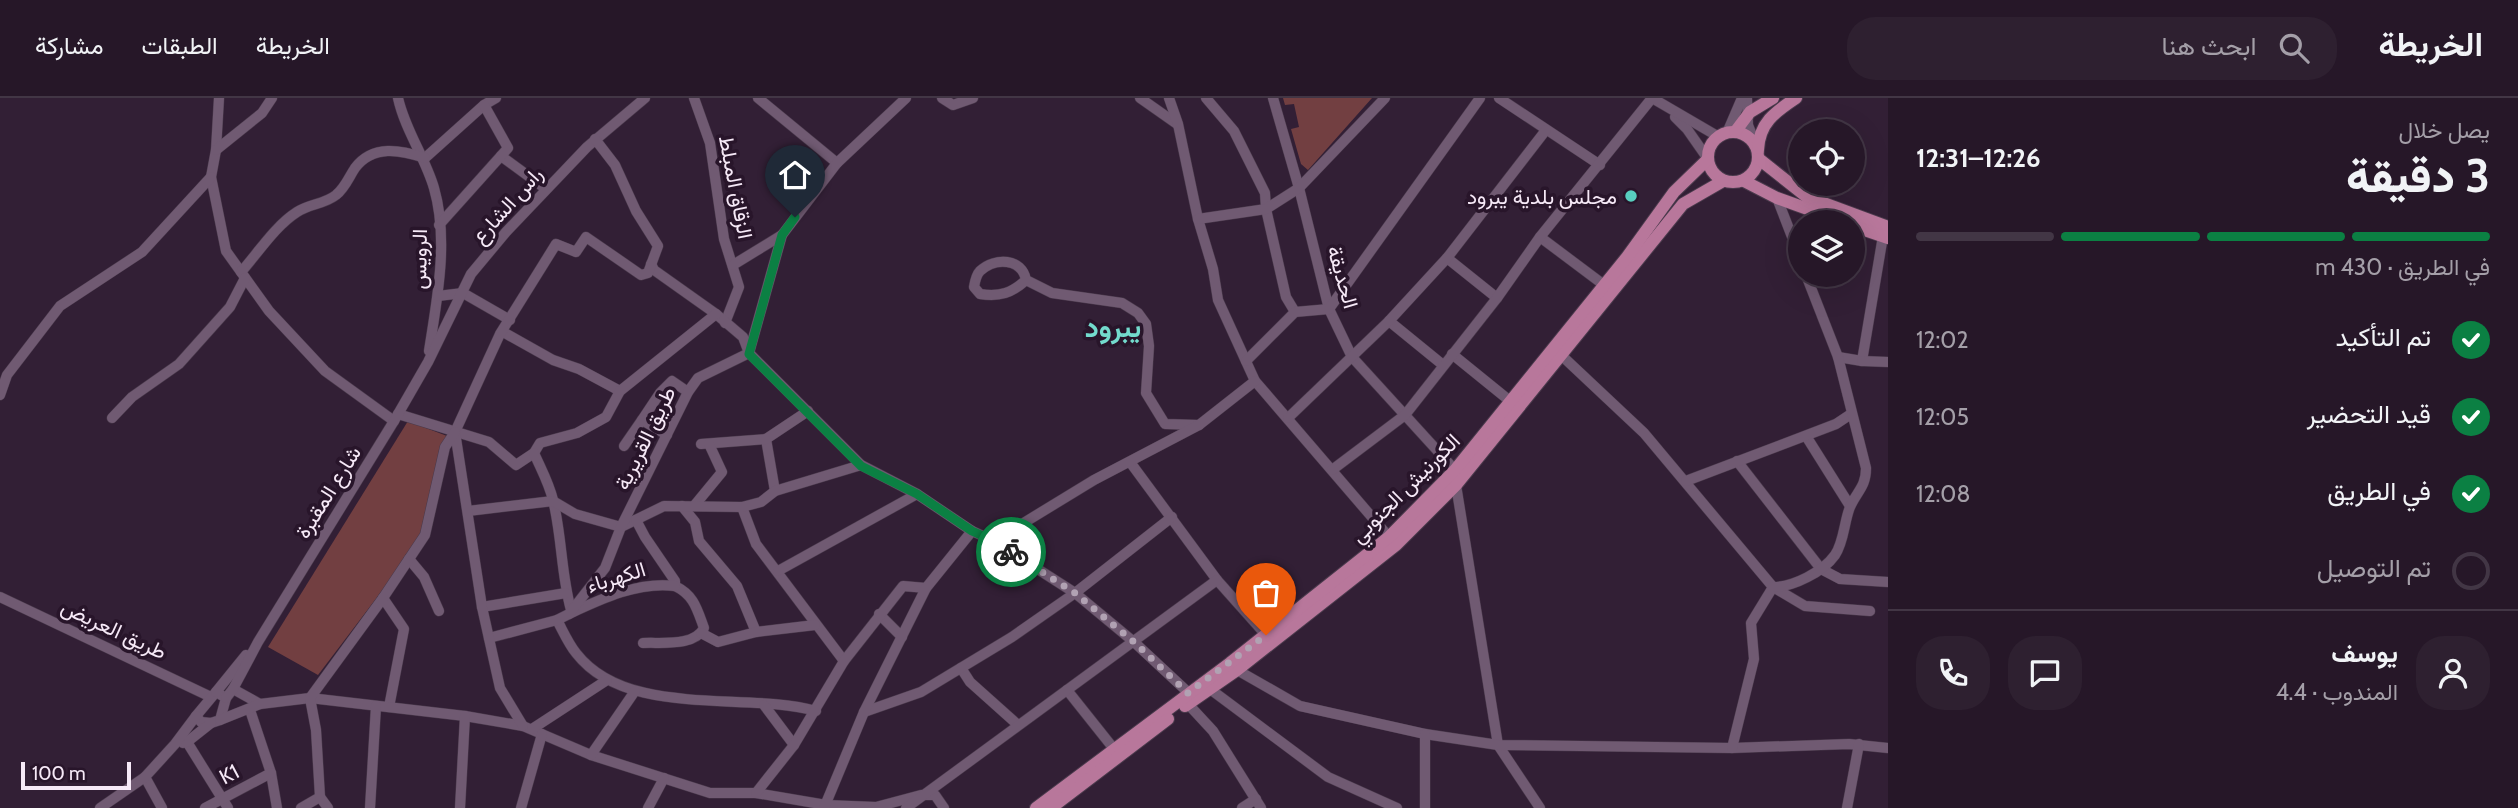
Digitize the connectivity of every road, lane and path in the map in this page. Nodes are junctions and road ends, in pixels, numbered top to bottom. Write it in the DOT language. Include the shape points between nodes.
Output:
graph roads {
  1 [pos="219,98"];
  2 [pos="272,98"];
  3 [pos="398,98"];
  4 [pos="496,98"];
  5 [pos="645,98"];
  6 [pos="694,98"];
  7 [pos="758,98"];
  8 [pos="906,98"];
  9 [pos="942,98"];
  10 [pos="973,98"];
  11 [pos="1140,98"];
  12 [pos="1169,98"];
  13 [pos="1206,98"];
  14 [pos="1273,98"];
  15 [pos="1385,98"];
  16 [pos="1480,98"];
  17 [pos="1499,98"];
  18 [pos="1652,98"];
  19 [pos="1742,98"];
  20 [pos="1747,98"];
  21 [pos="1773,98"];
  22 [pos="1796,98"];
  23 [pos="1664,101"];
  24 [pos="892,102"];
  25 [pos="484,105"];
  26 [pos="1748,114"];
  27 [pos="1178,124"];
  28 [pos="1546,130"];
  29 [pos="1727,134"];
  30 [pos="595,139"];
  31 [pos="216,150"];
  32 [pos="1758,155"];
  33 [pos="501,156"];
  34 [pos="425,158"];
  35 [pos="1708,159"];
  36 [pos="837,163"];
  37 [pos="1600,164"];
  38 [pos="211,177"];
  39 [pos="1723,181"];
  40 [pos="1744,181"];
  41 [pos="1299,188"];
  42 [pos="546,189"];
  43 [pos="1777,198"];
  44 [pos="1266,209"];
  45 [pos="1810,210"];
  46 [pos="1198,219"];
  47 [pos="439,225"];
  48 [pos="1788,226"];
  49 [pos="1865,229"];
  50 [pos="1886,234"];
  51 [pos="782,235"];
  52 [pos="1540,237"];
  53 [pos="1447,258"];
  54 [pos="651,264"];
  55 [pos="733,265"];
  56 [pos="243,275"];
  57 [pos="1026,280"];
  58 [pos="1604,285"];
  59 [pos="1812,287"];
  60 [pos="463,293"];
  61 [pos="438,296"];
  62 [pos="1497,299"];
  63 [pos="1329,309"];
  64 [pos="1295,312"];
  65 [pos="716,314"];
  66 [pos="510,320"];
  67 [pos="1389,321"];
  68 [pos="725,323"];
  69 [pos="503,332"];
  70 [pos="749,354"];
  71 [pos="1452,354"];
  72 [pos="1560,354"];
  73 [pos="1352,357"];
  74 [pos="1838,357"];
  75 [pos="1245,361"];
  76 [pos="1862,361"];
  77 [pos="428,362"];
  78 [pos="1888,362"];
  79 [pos="1443,365"];
  80 [pos="1255,382"];
  81 [pos="620,391"];
  82 [pos="688,392"];
  83 [pos="0,395"];
  84 [pos="1510,401"];
  85 [pos="808,411"];
  86 [pos="1851,414"];
  87 [pos="1405,415"];
  88 [pos="396,417"];
  89 [pos="112,418"];
  90 [pos="1288,418"];
  91 [pos="642,420"];
  92 [pos="1199,425"];
  93 [pos="455,432"];
  94 [pos="667,435"];
  95 [pos="1807,436"];
  96 [pos="766,439"];
  97 [pos="624,446"];
  98 [pos="534,453"];
  99 [pos="1737,461"];
  100 [pos="1130,462"];
  101 [pos="861,466"];
  102 [pos="1332,470"];
  103 [pos="1455,470"];
  104 [pos="1686,481"];
  105 [pos="1456,485"];
  106 [pos="775,491"];
  107 [pos="917,494"];
  108 [pos="553,501"];
  109 [pos="682,506"];
  110 [pos="694,506"];
  111 [pos="1850,506"];
  112 [pos="742,507"];
  113 [pos="468,511"];
  114 [pos="1172,517"];
  115 [pos="636,520"];
  116 [pos="621,527"];
  117 [pos="972,531"];
  118 [pos="1389,537"];
  119 [pos="994,541"];
  120 [pos="409,558"];
  121 [pos="1821,569"];
  122 [pos="778,571"];
  123 [pos="1217,580"];
  124 [pos="1888,582"];
  125 [pos="675,586"];
  126 [pos="1773,587"];
  127 [pos="926,588"];
  128 [pos="566,593"];
  129 [pos="1075,593"];
  130 [pos="0,597"];
  131 [pos="383,598"];
  132 [pos="482,607"];
  133 [pos="439,611"];
  134 [pos="1870,611"];
  135 [pos="570,612"];
  136 [pos="879,614"];
  137 [pos="557,620"];
  138 [pos="815,625"];
  139 [pos="756,632"];
  140 [pos="701,633"];
  141 [pos="1266,635"];
  142 [pos="902,637"];
  143 [pos="489,638"];
  144 [pos="258,642"];
  145 [pos="1134,642"];
  146 [pos="643,643"];
  147 [pos="844,661"];
  148 [pos="961,668"];
  149 [pos="1237,670"];
  150 [pos="607,680"];
  151 [pos="1210,689"];
  152 [pos="1067,690"];
  153 [pos="635,691"];
  154 [pos="221,694"];
  155 [pos="310,698"];
  156 [pos="1191,699"];
  157 [pos="260,704"];
  158 [pos="764,705"];
  159 [pos="376,706"];
  160 [pos="389,707"];
  161 [pos="250,710"];
  162 [pos="816,711"];
  163 [pos="864,712"];
  164 [pos="196,716"];
  165 [pos="464,716"];
  166 [pos="216,721"];
  167 [pos="1018,725"];
  168 [pos="532,730"];
  169 [pos="1425,734"];
  170 [pos="187,742"];
  171 [pos="175,744"];
  172 [pos="1859,744"];
  173 [pos="794,745"];
  174 [pos="1498,746"];
  175 [pos="1732,748"];
  176 [pos="1888,748"];
  177 [pos="1114,749"];
  178 [pos="591,755"];
  179 [pos="271,773"];
  180 [pos="145,776"];
  181 [pos="664,778"];
  182 [pos="757,793"];
  183 [pos="921,795"];
  184 [pos="320,797"];
  185 [pos="225,804"];
  186 [pos="1259,804"];
  187 [pos="825,806"];
  188 [pos="100,808"];
  189 [pos="162,808"];
  190 [pos="205,808"];
  191 [pos="278,808"];
  192 [pos="300,808"];
  193 [pos="328,808"];
  194 [pos="370,808"];
  195 [pos="460,808"];
  196 [pos="522,808"];
  197 [pos="648,808"];
  198 [pos="906,808"];
  199 [pos="944,808"];
  200 [pos="1036,808"];
  201 [pos="1051,808"];
  202 [pos="1242,808"];
  203 [pos="1397,808"];
  204 [pos="1425,808"];
  205 [pos="1540,808"];
  206 [pos="1847,808"];
  1 -- 31 [label="street"];
  2 -- 31 [label="street" via="262,113"];
  3 -- 34 [label="street, الرويس" via="402,117"];
  4 -- 25 [label="street"];
  5 -- 30 [label="street, راس الشارع"];
  6 -- 55 [label="street, الزقاق المبلط" via="710,143 724,239"];
  7 -- 36 [label="street"];
  8 -- 24 [label="street"];
  9 -- 10 [label="street" via="953,106"];
  11 -- 27 [label="street"];
  12 -- 27 [label="street"];
  13 -- 44 [label="street" via="1240,142 1265,193"];
  14 -- 41 [label="street, الحديقة"];
  15 -- 41 [label="street"];
  16 -- 63 [label="street"];
  17 -- 28 [label="street"];
  18 -- 23 [label="street"];
  18 -- 37 [label="street"];
  19 -- 29 [label="street"];
  20 -- 26 [label="street"];
  21 -- 26 [label="main road"];
  22 -- 32 [label="main road" via="1769,117 1759,136"];
  23 -- 29 [label="street"];
  23 -- 35 [label="street"];
  24 -- 36 [label="street"];
  25 -- 33 [label="street" via="508,148"];
  25 -- 34 [label="street"];
  26 -- 29 [label="main road"];
  26 -- 32 [label="street"];
  27 -- 46 [label="street"];
  28 -- 37 [label="street"];
  28 -- 53 [label="street"];
  29 -- 32 [label="main road" via="1751,139"];
  29 -- 35 [label="main road" via="1709,149"];
  30 -- 42 [label="street, راس الشارع"];
  30 -- 54 [label="street" via="615,165 636,211 659,246"];
  31 -- 38 [label="street"];
  32 -- 40 [label="main road" via="1755,170"];
  32 -- 50 [label="main road" via="1807,197"];
  33 -- 42 [label="street"];
  33 -- 47 [label="street"];
  34 -- 47 [label="street, الرويس" via="436,192"];
  34 -- 56 [label="street" via="396,149 367,157 334,197 306,207 286,221"];
  35 -- 39 [label="main road"];
  35 -- 58 [label="main road, الكورنيش الجنوبي" via="1674,192"];
  36 -- 51 [label="street"];
  37 -- 52 [label="street"];
  38 -- 56 [label="street" via="226,251"];
  38 -- 83 [label="street" via="142,253 60,306 7,375"];
  39 -- 40 [label="main road"];
  39 -- 72 [label="main road, الكورنيش الجنوبي" via="1683,204"];
  40 -- 43 [label="main road"];
  41 -- 44 [label="street"];
  41 -- 63 [label="street, الحديقة"];
  42 -- 60 [label="street, راس الشارع" via="471,274"];
  43 -- 45 [label="main road"];
  43 -- 48 [label="street"];
  44 -- 46 [label="street"];
  44 -- 64 [label="street" via="1286,297"];
  46 -- 75 [label="street" via="1218,300"];
  47 -- 61 [label="street, الرويس"];
  49 -- 50 [label="main road"];
  50 -- 76 [label="street"];
  51 -- 55 [label="street"];
  51 -- 70 [label="street"];
  52 -- 58 [label="street"];
  52 -- 62 [label="street"];
  53 -- 62 [label="street"];
  53 -- 67 [label="street"];
  54 -- 65 [label="street"];
  54 -- 66 [label="street" via="641,275 586,237 576,252 556,244"];
  55 -- 68 [label="street, الزقاق المبلط" via="739,287"];
  56 -- 88 [label="street" via="269,311 325,371"];
  56 -- 89 [label="street" via="230,307 179,363 132,397"];
  57 -- 57 [label="street" via="1018,265 1004,261 978,272 974,286 980,294 1003,295"];
  57 -- 92 [label="street" via="1052,293 1122,303 1138,313 1146,324 1149,346 1146,393 1165,424"];
  58 -- 84 [label="main road, الكورنيش الجنوبي"];
  59 -- 74 [label="street"];
  60 -- 61 [label="street"];
  60 -- 66 [label="street"];
  60 -- 77 [label="street, راس الشارع"];
  61 -- 77 [label="street, الرويس"];
  62 -- 71 [label="street"];
  63 -- 64 [label="street"];
  63 -- 73 [label="street, الحديقة"];
  64 -- 75 [label="street"];
  65 -- 68 [label="street"];
  65 -- 81 [label="street"];
  66 -- 69 [label="street"];
  67 -- 73 [label="street"];
  67 -- 79 [label="street"];
  68 -- 70 [label="street" via="743,337"];
  69 -- 81 [label="street"];
  69 -- 93 [label="street"];
  70 -- 82 [label="street, طريق القريرية" via="698,378"];
  70 -- 85 [label="street"];
  71 -- 79 [label="street"];
  71 -- 84 [label="street"];
  72 -- 104 [label="street" via="1644,433"];
  72 -- 105 [label="main road, الكورنيش الجنوبي"];
  73 -- 87 [label="street, الحديقة"];
  73 -- 90 [label="street"];
  74 -- 76 [label="street"];
  74 -- 86 [label="street"];
  75 -- 80 [label="street"];
  76 -- 78 [label="street"];
  77 -- 88 [label="street, شارع المقبرة"];
  79 -- 87 [label="street"];
  80 -- 90 [label="street"];
  80 -- 92 [label="street"];
  81 -- 98 [label="street" via="606,417 577,433 540,443"];
  82 -- 91 [label="street" via="672,381"];
  82 -- 94 [label="street, طريق القريرية"];
  84 -- 103 [label="main road, الكورنيش الجنوبي"];
  85 -- 96 [label="street"];
  85 -- 101 [label="street"];
  86 -- 95 [label="street"];
  86 -- 111 [label="street" via="1866,481"];
  87 -- 102 [label="street"];
  87 -- 103 [label="street, الحديقة"];
  88 -- 93 [label="street"];
  88 -- 144 [label="street, شارع المقبرة"];
  90 -- 102 [label="street"];
  91 -- 94 [label="street"];
  91 -- 97 [label="street"];
  92 -- 100 [label="street"];
  93 -- 98 [label="street" via="489,442 516,466"];
  93 -- 113 [label="street"];
  93 -- 120 [label="street" via="444,447 425,535"];
  94 -- 116 [label="street, طريق القريرية"];
  95 -- 99 [label="street"];
  95 -- 111 [label="street"];
  96 -- 106 [label="street"];
  96 -- 110 [label="street" via="705,444 722,472"];
  98 -- 108 [label="street"];
  99 -- 104 [label="street"];
  99 -- 121 [label="street"];
  100 -- 114 [label="street"];
  100 -- 119 [label="street"];
  101 -- 106 [label="street"];
  101 -- 107 [label="street"];
  102 -- 118 [label="street"];
  103 -- 118 [label="main road, الكورنيش الجنوبي"];
  104 -- 126 [label="street"];
  105 -- 149 [label="main road, الكورنيش الجنوبي" via="1396,545"];
  105 -- 174 [label="street"];
  106 -- 112 [label="street" via="761,502"];
  107 -- 117 [label="street"];
  107 -- 122 [label="street"];
  108 -- 113 [label="street"];
  108 -- 116 [label="street" via="575,514"];
  108 -- 128 [label="street"];
  109 -- 110 [label="street"];
  109 -- 115 [label="street" via="664,506"];
  109 -- 139 [label="street" via="695,522 699,541 737,586"];
  110 -- 112 [label="street"];
  111 -- 121 [label="street" via="1836,554"];
  112 -- 122 [label="street" via="756,544"];
  113 -- 132 [label="street"];
  114 -- 123 [label="street"];
  114 -- 129 [label="street"];
  115 -- 116 [label="street"];
  115 -- 125 [label="street"];
  116 -- 135 [label="street, طريق القريرية" via="605,568"];
  117 -- 119 [label="street"];
  117 -- 127 [label="street"];
  118 -- 141 [label="main road, الكورنيش الجنوبي"];
  119 -- 129 [label="street"];
  120 -- 131 [label="street"];
  120 -- 133 [label="street" via="424,577"];
  121 -- 124 [label="street" via="1840,579"];
  121 -- 126 [label="street" via="1785,587"];
  122 -- 138 [label="street"];
  123 -- 141 [label="street"];
  123 -- 145 [label="street"];
  125 -- 135 [label="street, الكهرباء" via="636,588"];
  125 -- 140 [label="street" via="695,603 704,628"];
  126 -- 134 [label="street" via="1805,606"];
  126 -- 175 [label="street" via="1751,623 1754,659"];
  127 -- 136 [label="street" via="902,586"];
  127 -- 142 [label="street"];
  128 -- 132 [label="street"];
  128 -- 135 [label="street"];
  129 -- 145 [label="street"];
  129 -- 148 [label="street"];
  130 -- 154 [label="street, طريق العريض"];
  131 -- 155 [label="street"];
  131 -- 160 [label="street" via="404,629"];
  132 -- 143 [label="street"];
  135 -- 137 [label="street, طريق القريرية"];
  136 -- 142 [label="street"];
  136 -- 147 [label="street"];
  137 -- 143 [label="street, طريق القريرية"];
  137 -- 150 [label="street" via="576,654"];
  138 -- 139 [label="street"];
  138 -- 147 [label="street"];
  139 -- 140 [label="street" via="718,642"];
  140 -- 146 [label="street" via="687,641"];
  141 -- 156 [label="main road, الكورنيش الجنوبي"];
  142 -- 163 [label="street"];
  143 -- 168 [label="street" via="500,688"];
  144 -- 154 [label="street"];
  144 -- 154 [label="street"];
  145 -- 152 [label="street"];
  145 -- 156 [label="street"];
  147 -- 162 [label="street"];
  148 -- 163 [label="street" via="921,692"];
  148 -- 167 [label="street" via="970,682"];
  149 -- 151 [label="main road, الكورنيش الجنوبي"];
  149 -- 169 [label="street" via="1300,706"];
  150 -- 153 [label="street"];
  150 -- 168 [label="street"];
  151 -- 156 [label="main road, الكورنيش الجنوبي"];
  151 -- 203 [label="street" via="1328,777"];
  152 -- 167 [label="street"];
  152 -- 177 [label="street"];
  153 -- 158 [label="street"];
  153 -- 178 [label="street"];
  154 -- 157 [label="street, طريق العريض"];
  154 -- 164 [label="street"];
  154 -- 166 [label="street"];
  155 -- 157 [label="street"];
  155 -- 159 [label="street"];
  155 -- 184 [label="street"];
  156 -- 177 [label="main road, الكورنيش الجنوبي"];
  156 -- 186 [label="street"];
  156 -- 201 [label="main road, الكورنيش الجنوبي"];
  157 -- 161 [label="street"];
  158 -- 162 [label="street" via="792,704"];
  158 -- 173 [label="street"];
  159 -- 160 [label="street"];
  159 -- 194 [label="street"];
  160 -- 165 [label="street"];
  161 -- 166 [label="street"];
  161 -- 179 [label="street"];
  162 -- 173 [label="street"];
  163 -- 187 [label="street"];
  164 -- 166 [label="street" via="201,722"];
  164 -- 171 [label="street"];
  165 -- 168 [label="street"];
  165 -- 195 [label="street"];
  166 -- 170 [label="street"];
  167 -- 183 [label="street"];
  168 -- 178 [label="street"];
  168 -- 196 [label="street"];
  169 -- 174 [label="street"];
  169 -- 204 [label="street"];
  170 -- 171 [label="street"];
  170 -- 185 [label="street"];
  171 -- 180 [label="street"];
  172 -- 175 [label="street"];
  172 -- 176 [label="street"];
  172 -- 206 [label="street"];
  173 -- 182 [label="street"];
  174 -- 175 [label="street"];
  174 -- 205 [label="street"];
  177 -- 200 [label="main road, الكورنيش الجنوبي"];
  178 -- 181 [label="street"];
  179 -- 185 [label="street, K1"];
  179 -- 191 [label="street"];
  180 -- 188 [label="street"];
  180 -- 189 [label="street"];
  181 -- 182 [label="street" via="710,793"];
  181 -- 197 [label="street"];
  182 -- 187 [label="street"];
  183 -- 187 [label="street" via="876,807"];
  183 -- 198 [label="street"];
  183 -- 199 [label="street" via="934,795"];
  184 -- 192 [label="street"];
  184 -- 193 [label="street"];
  185 -- 190 [label="street, K1"];
  186 -- 202 [label="street"];
}
